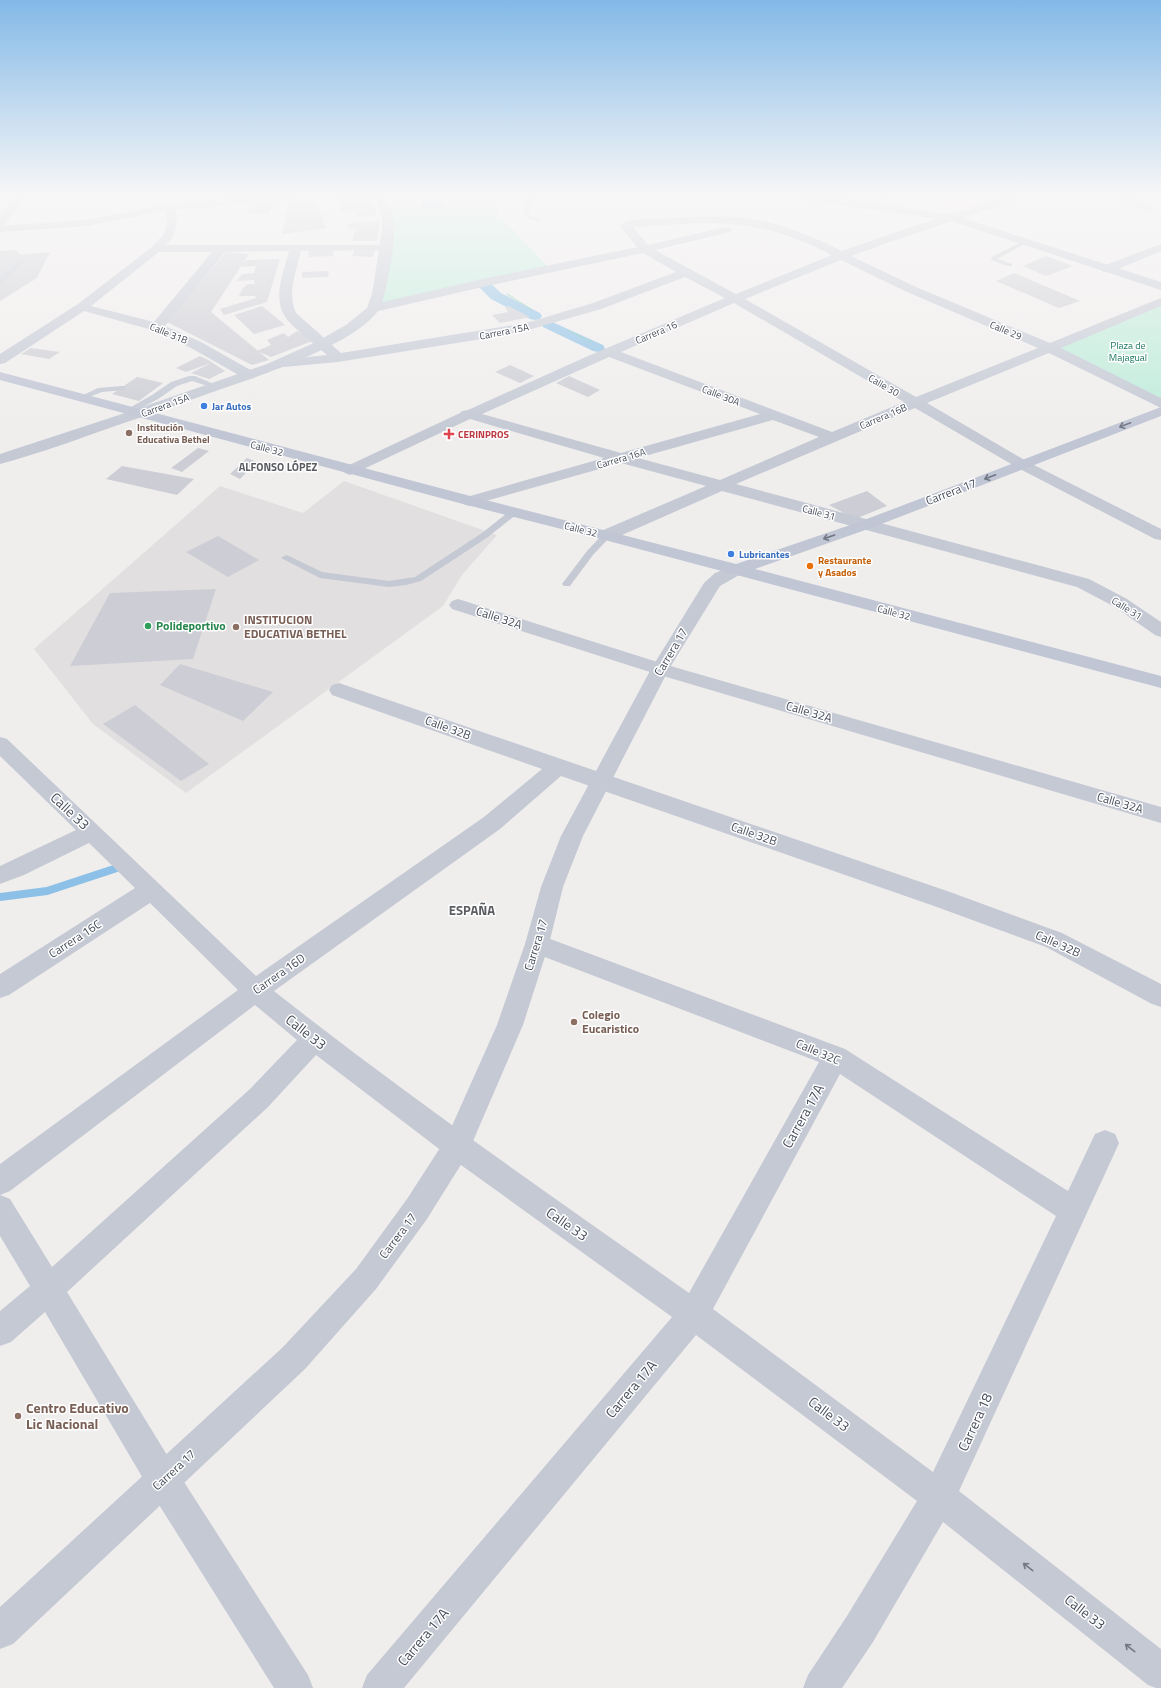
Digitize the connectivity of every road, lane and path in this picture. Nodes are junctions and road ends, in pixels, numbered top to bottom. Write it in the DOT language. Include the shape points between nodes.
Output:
graph roads {
  1 [pos="122,276"];
  2 [pos="199,276"];
  3 [pos="290,276"];
  4 [pos="380,276"];
  5 [pos="517,276"];
  6 [pos="679,276"];
  7 [pos="691,276"];
  8 [pos="792,276"];
  9 [pos="882,276"];
  10 [pos="1129,276"];
  11 [pos="1161,286"];
  12 [pos="736,299"];
  13 [pos="1161,302"];
  14 [pos="82,307"];
  15 [pos="374,308"];
  16 [pos="157,327"];
  17 [pos="323,344"];
  18 [pos="1050,348"];
  19 [pos="609,352"];
  20 [pos="338,358"];
  21 [pos="0,360"];
  22 [pos="284,363"];
  23 [pos="249,375"];
  24 [pos="0,376"];
  25 [pos="122,388"];
  26 [pos="81,398"];
  27 [pos="914,403"];
  28 [pos="1161,404"];
  29 [pos="1161,411"];
  30 [pos="133,413"];
  31 [pos="468,414"];
  32 [pos="774,415"];
  33 [pos="832,437"];
  34 [pos="620,458"];
  35 [pos="0,459"];
  36 [pos="1023,465"];
  37 [pos="350,470"];
  38 [pos="723,486"];
  39 [pos="469,501"];
  40 [pos="514,512"];
  41 [pos="865,525"];
  42 [pos="1157,530"];
  43 [pos="607,535"];
  44 [pos="286,558"];
  45 [pos="735,570"];
  46 [pos="566,584"];
  47 [pos="458,605"];
  48 [pos="1161,631"];
  49 [pos="660,669"];
  50 [pos="1161,682"];
  51 [pos="339,690"];
  52 [pos="0,744"];
  53 [pos="558,767"];
  54 [pos="600,781"];
  55 [pos="1161,815"];
  56 [pos="92,832"];
  57 [pos="0,875"];
  58 [pos="150,890"];
  59 [pos="537,944"];
  60 [pos="0,987"];
  61 [pos="255,991"];
  62 [pos="1161,996"];
  63 [pos="315,1039"];
  64 [pos="836,1058"];
  65 [pos="1105,1143"];
  66 [pos="457,1146"];
  67 [pos="0,1181"];
  68 [pos="0,1209"];
  69 [pos="1074,1211"];
  70 [pos="49,1290"];
  71 [pos="694,1314"];
  72 [pos="0,1331"];
  73 [pos="163,1480"];
  74 [pos="939,1497"];
  75 [pos="0,1631"];
  76 [pos="1161,1672"];
  77 [pos="295,1688"];
  78 [pos="380,1688"];
  79 [pos="821,1688"];
  1 -- 14 [label="street"];
  2 -- 16 [label="street"];
  3 -- 17 [label="street" via="285,296 286,307 290,315"];
  4 -- 15 [label="street"];
  5 -- 15 [label="street"];
  6 -- 20 [label="street, Carrera 15A" via="597,306 528,326"];
  7 -- 12 [label="street, Calle 30"];
  8 -- 12 [label="street, Carrera 16"];
  9 -- 18 [label="street, Calle 29" via="910,290"];
  10 -- 11 [label="street"];
  12 -- 19 [label="street, Carrera 16"];
  12 -- 27 [label="street, Calle 30"];
  13 -- 18 [label="street, Carrera 16B"];
  14 -- 16 [label="street, Calle 31B"];
  14 -- 21 [label="street"];
  15 -- 17 [label="street, Carrera 15A" via="362,319"];
  16 -- 23 [label="street, Calle 31B" via="196,344"];
  17 -- 20 [label="street"];
  17 -- 22 [label="street, Carrera 15A"];
  18 -- 27 [label="street, Carrera 16B"];
  18 -- 28 [label="street, Calle 29"];
  19 -- 31 [label="street, Carrera 16"];
  19 -- 32 [label="street, Calle 30A"];
  20 -- 22 [label="street, Carrera 15A"];
  22 -- 23 [label="street, Carrera 15A"];
  23 -- 30 [label="street, Carrera 15A" via="217,387 157,398"];
  24 -- 26 [label="main road, Calle 32"];
  25 -- 26 [label="lane" via="101,390"];
  26 -- 30 [label="main road, Calle 32"];
  27 -- 33 [label="street, Carrera 16B"];
  27 -- 36 [label="street, Calle 30"];
  29 -- 36 [label="main road, Carrera 17, one-way"];
  30 -- 35 [label="street, Carrera 15A"];
  30 -- 37 [label="main road, Calle 32"];
  31 -- 34 [label="street, Calle 31"];
  31 -- 37 [label="street, Carrera 16"];
  32 -- 33 [label="street, Calle 30A"];
  32 -- 34 [label="street, Carrera 16A"];
  33 -- 38 [label="street, Carrera 16B"];
  34 -- 38 [label="street, Calle 31"];
  34 -- 39 [label="street, Carrera 16A"];
  36 -- 41 [label="main road, Carrera 17, one-way"];
  36 -- 42 [label="street, Calle 30"];
  37 -- 39 [label="main road, Calle 32"];
  38 -- 41 [label="street, Calle 31"];
  38 -- 43 [label="street, Carrera 16B"];
  39 -- 40 [label="main road, Calle 32"];
  40 -- 43 [label="main road, Calle 32"];
  40 -- 44 [label="lane" via="485,535 418,579 406,582 389,584 320,575"];
  41 -- 45 [label="main road, Carrera 17, one-way"];
  41 -- 48 [label="street, Calle 31" via="1043,571 1083,584 1121,603"];
  43 -- 45 [label="main road, Calle 32"];
  43 -- 46 [label="lane"];
  45 -- 49 [label="street, Carrera 17" via="713,583"];
  45 -- 50 [label="main road, Calle 32"];
  47 -- 49 [label="street, Calle 32A"];
  49 -- 54 [label="street, Carrera 17"];
  49 -- 55 [label="street, Calle 32A"];
  51 -- 53 [label="street, Calle 32B"];
  52 -- 56 [label="street, Calle 33"];
  53 -- 54 [label="street, Calle 32B"];
  53 -- 61 [label="street, Carrera 16D" via="492,823"];
  54 -- 59 [label="street, Carrera 17" via="572,836 552,887"];
  54 -- 62 [label="street, Calle 32B" via="1054,940"];
  56 -- 57 [label="street"];
  56 -- 58 [label="street, Calle 33"];
  58 -- 60 [label="street, Carrera 16C"];
  58 -- 61 [label="street, Calle 33"];
  59 -- 64 [label="street, Calle 32C"];
  59 -- 66 [label="street, Carrera 17" via="510,1025"];
  61 -- 63 [label="street, Calle 33"];
  61 -- 67 [label="street, Carrera 16D"];
  63 -- 66 [label="street, Calle 33"];
  63 -- 70 [label="street" via="259,1098"];
  64 -- 69 [label="street, Calle 32C"];
  64 -- 71 [label="street, Carrera 17A"];
  65 -- 69 [label="street, Carrera 18"];
  66 -- 71 [label="street, Calle 33"];
  66 -- 73 [label="street, Carrera 17" via="417,1209 366,1279 294,1358"];
  68 -- 70 [label="street"];
  69 -- 74 [label="street, Carrera 18"];
  70 -- 72 [label="street"];
  70 -- 73 [label="street"];
  71 -- 74 [label="street, Calle 33"];
  71 -- 78 [label="street, Carrera 17A"];
  73 -- 75 [label="street, Carrera 17"];
  73 -- 77 [label="street"];
  76 -- 74 [label="street, Calle 33, one-way"];
  74 -- 79 [label="street, Carrera 18"];
}
